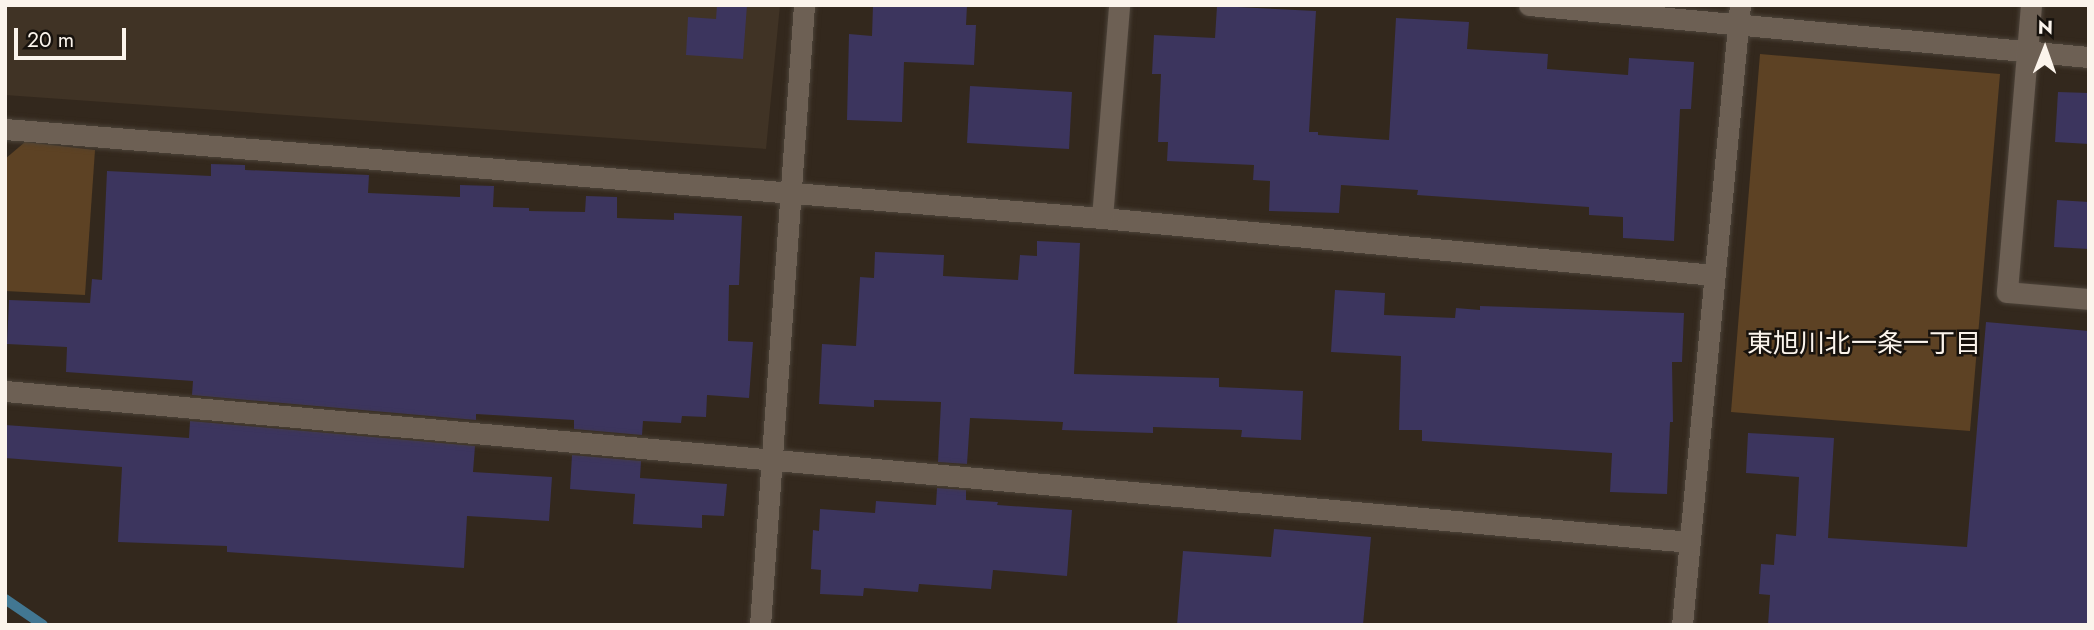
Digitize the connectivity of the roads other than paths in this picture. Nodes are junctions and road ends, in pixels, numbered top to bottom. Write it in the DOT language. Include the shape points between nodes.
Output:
graph roads {
  1 [pos="804,5"];
  2 [pos="1119,5"];
  3 [pos="1529,5"];
  4 [pos="2031,5"];
  5 [pos="1739,14"];
  6 [pos="2026,51"];
  7 [pos="2089,57"];
  8 [pos="5,129"];
  9 [pos="793,194"];
  10 [pos="1102,218"];
  11 [pos="1714,275"];
  12 [pos="2089,299"];
  13 [pos="5,391"];
  14 [pos="773,461"];
  15 [pos="1689,542"];
  16 [pos="760,625"];
  17 [pos="1682,625"];
  1 -- 9 [label="street"];
  2 -- 10 [label="street"];
  3 -- 5 [label="street"];
  4 -- 6 [label="street"];
  5 -- 6 [label="street"];
  5 -- 11 [label="street"];
  6 -- 7 [label="street"];
  6 -- 12 [label="street" via="2007,292"];
  8 -- 9 [label="street"];
  9 -- 10 [label="street"];
  9 -- 14 [label="street"];
  10 -- 11 [label="street"];
  11 -- 15 [label="street"];
  13 -- 14 [label="street"];
  14 -- 15 [label="street"];
  14 -- 16 [label="street"];
  15 -- 17 [label="street"];
}
